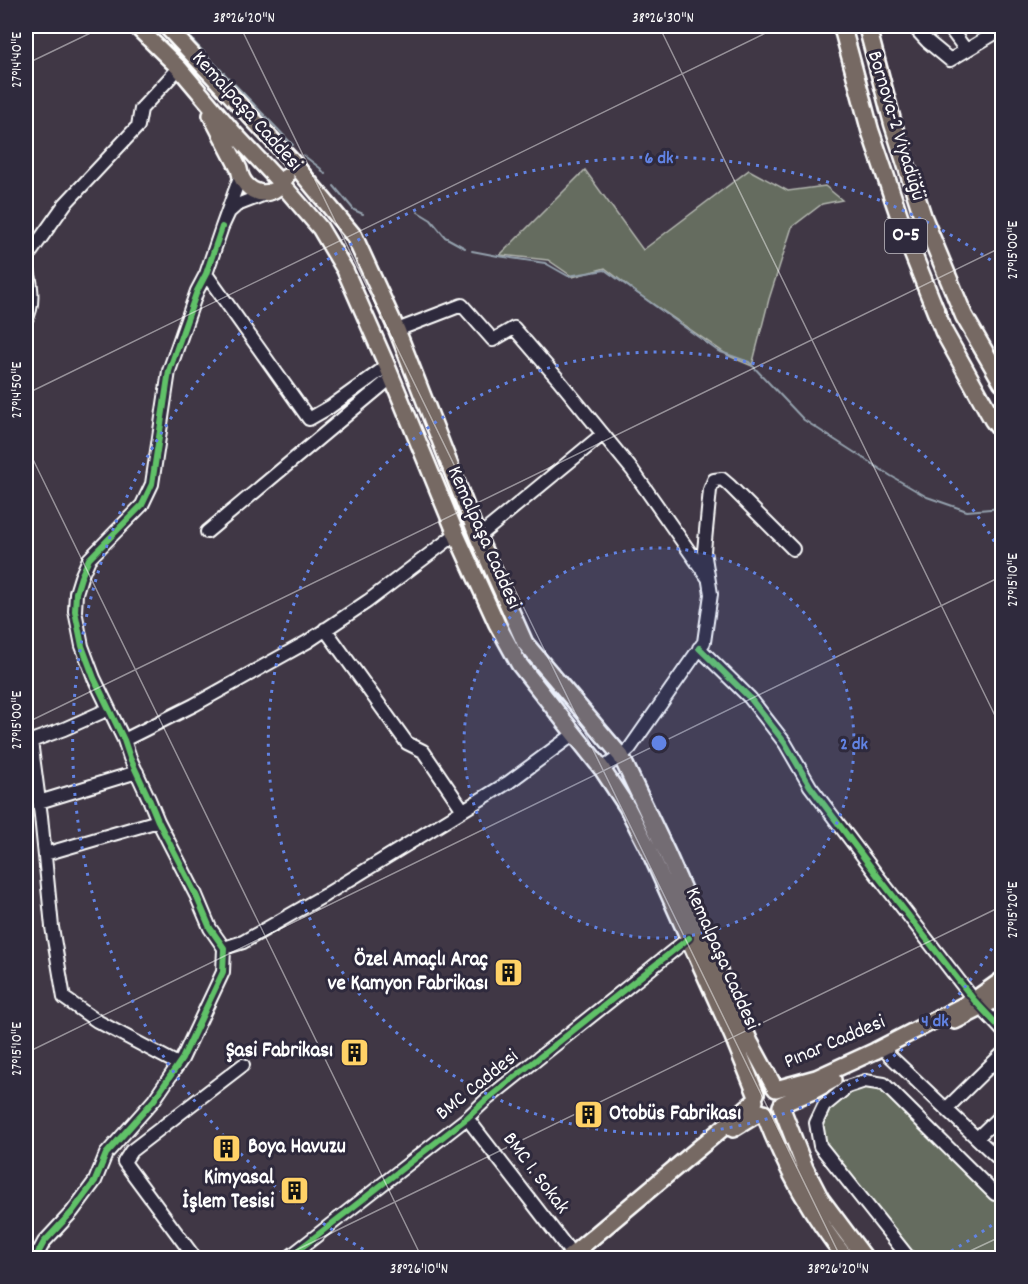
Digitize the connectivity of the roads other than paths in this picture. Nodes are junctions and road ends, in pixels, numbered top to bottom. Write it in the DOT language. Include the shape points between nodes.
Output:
graph roads {
  1 [pos="136,26"];
  2 [pos="166,26"];
  3 [pos="842,26"];
  4 [pos="867,26"];
  5 [pos="913,26"];
  6 [pos="948,26"];
  7 [pos="1002,29"];
  8 [pos="966,50"];
  9 [pos="179,68"];
  10 [pos="198,91"];
  11 [pos="249,148"];
  12 [pos="285,155"];
  13 [pos="240,173"];
  14 [pos="282,185"];
  15 [pos="268,193"];
  16 [pos="222,227"];
  17 [pos="26,260"];
  18 [pos="206,274"];
  19 [pos="26,319"];
  20 [pos="397,330"];
  21 [pos="389,371"];
  22 [pos="1002,382"];
  23 [pos="1002,432"];
  24 [pos="603,434"];
  25 [pos="207,532"];
  26 [pos="456,534"];
  27 [pos="477,537"];
  28 [pos="793,549"];
  29 [pos="708,578"];
  30 [pos="325,629"];
  31 [pos="699,648"];
  32 [pos="109,709"];
  33 [pos="574,734"];
  34 [pos="124,740"];
  35 [pos="621,756"];
  36 [pos="602,769"];
  37 [pos="137,772"];
  38 [pos="39,802"];
  39 [pos="463,810"];
  40 [pos="158,821"];
  41 [pos="45,854"];
  42 [pos="689,938"];
  43 [pos="224,948"];
  44 [pos="1002,980"];
  45 [pos="1002,995"];
  46 [pos="978,1004"];
  47 [pos="1002,1030"];
  48 [pos="886,1050"];
  49 [pos="1002,1054"];
  50 [pos="178,1064"];
  51 [pos="243,1065"];
  52 [pos="775,1088"];
  53 [pos="759,1105"];
  54 [pos="781,1105"];
  55 [pos="946,1109"];
  56 [pos="1002,1114"];
  57 [pos="467,1118"];
  58 [pos="977,1138"];
  59 [pos="1002,1162"];
  60 [pos="995,1194"];
  61 [pos="33,1255"];
  62 [pos="574,1257"];
  63 [pos="195,1258"];
  64 [pos="288,1258"];
  65 [pos="846,1258"];
  66 [pos="865,1258"];
  67 [pos="909,1258"];
  1 -- 9 [label="main road, Kemalpaşa Caddesi"];
  2 -- 12 [label="main road, Kemalpaşa Caddesi"];
  3 -- 23 [label="highway, Bornova-2 Viyadüğü / O-5" via="870,130 911,249 944,332"];
  4 -- 22 [label="highway, Bornova-2 Viyadüğü / O-5" via="923,217 963,316"];
  5 -- 8 [label="street" via="950,60"];
  6 -- 8 [label="street"];
  7 -- 8 [label="street"];
  9 -- 10 [label="main road, Kemalpaşa Caddesi"];
  9 -- 17 [label="street" via="141,110 138,126 65,204"];
  10 -- 11 [label="main road, Kemalpaşa Caddesi"];
  10 -- 13 [label="main road"];
  11 -- 12 [label="main road" via="265,144"];
  11 -- 13 [label="main road" via="240,161"];
  11 -- 14 [label="main road, Kemalpaşa Caddesi"];
  12 -- 14 [label="main road" via="286,178"];
  12 -- 20 [label="main road, Kemalpaşa Caddesi" via="354,236"];
  13 -- 15 [label="main road" via="251,190"];
  13 -- 16 [label="street"];
  14 -- 15 [label="main road"];
  14 -- 21 [label="main road, Kemalpaşa Caddesi" via="320,228 345,270"];
  15 -- 16 [label="street" via="237,205"];
  16 -- 18 [label="street"];
  17 -- 19 [label="street" via="31,301"];
  18 -- 21 [label="street" via="309,419"];
  18 -- 32 [label="street" via="168,371 152,484 142,505 89,559 76,593 75,611 82,646"];
  20 -- 24 [label="street" via="462,305 494,340 514,328"];
  20 -- 27 [label="main road, Kemalpaşa Caddesi"];
  21 -- 25 [label="street"];
  21 -- 26 [label="main road, Kemalpaşa Caddesi"];
  24 -- 27 [label="street"];
  24 -- 29 [label="street"];
  26 -- 30 [label="street"];
  26 -- 33 [label="main road, Kemalpaşa Caddesi" via="519,664"];
  27 -- 35 [label="main road, Kemalpaşa Caddesi" via="525,643"];
  28 -- 29 [label="street" via="729,485 722,479 714,480 704,551"];
  29 -- 31 [label="street" via="711,594 704,642"];
  30 -- 34 [label="street" via="194,705"];
  30 -- 39 [label="street" via="407,743 423,751"];
  31 -- 35 [label="street"];
  31 -- 46 [label="street" via="750,698 785,743 810,786"];
  32 -- 34 [label="street"];
  32 -- 38 [label="street" via="32,741"];
  33 -- 36 [label="main road, Kemalpaşa Caddesi"];
  33 -- 39 [label="street"];
  34 -- 37 [label="street"];
  35 -- 36 [label="street"];
  35 -- 52 [label="main road, Kemalpaşa Caddesi" via="750,1042"];
  36 -- 42 [label="main road, Kemalpaşa Caddesi" via="645,841"];
  37 -- 38 [label="street"];
  37 -- 40 [label="street"];
  38 -- 41 [label="street"];
  39 -- 43 [label="street" via="243,942"];
  40 -- 41 [label="street"];
  40 -- 43 [label="street" via="210,928"];
  41 -- 50 [label="street" via="64,998 97,1021"];
  42 -- 53 [label="main road, Kemalpaşa Caddesi"];
  42 -- 57 [label="street, BMC Caddesi"];
  43 -- 50 [label="street" via="223,972"];
  44 -- 46 [label="main road, Pınar Caddesi"];
  45 -- 46 [label="main road, Pınar Caddesi"];
  46 -- 47 [label="street"];
  46 -- 48 [label="main road, Pınar Caddesi"];
  48 -- 52 [label="main road, Pınar Caddesi" via="816,1078"];
  48 -- 54 [label="main road, Pınar Caddesi"];
  48 -- 55 [label="street"];
  49 -- 55 [label="street"];
  50 -- 61 [label="street" via="154,1100 106,1154 95,1180 72,1212"];
  51 -- 63 [label="street" via="131,1151 124,1162"];
  52 -- 53 [label="main road" via="761,1089"];
  52 -- 54 [label="main road, Kemalpaşa Caddesi" via="782,1096"];
  53 -- 54 [label="main road" via="774,1113"];
  53 -- 62 [label="main road"];
  53 -- 65 [label="main road, Kemalpaşa Caddesi" via="805,1200"];
  54 -- 66 [label="main road, Kemalpaşa Caddesi" via="821,1199"];
  55 -- 58 [label="street"];
  56 -- 58 [label="street"];
  57 -- 62 [label="street, BMC 1. Sokak"];
  57 -- 64 [label="street, BMC Caddesi"];
  58 -- 59 [label="street"];
  60 -- 67 [label="street" via="884,1084 865,1081 847,1087 824,1106 816,1123 820,1146"];
}
